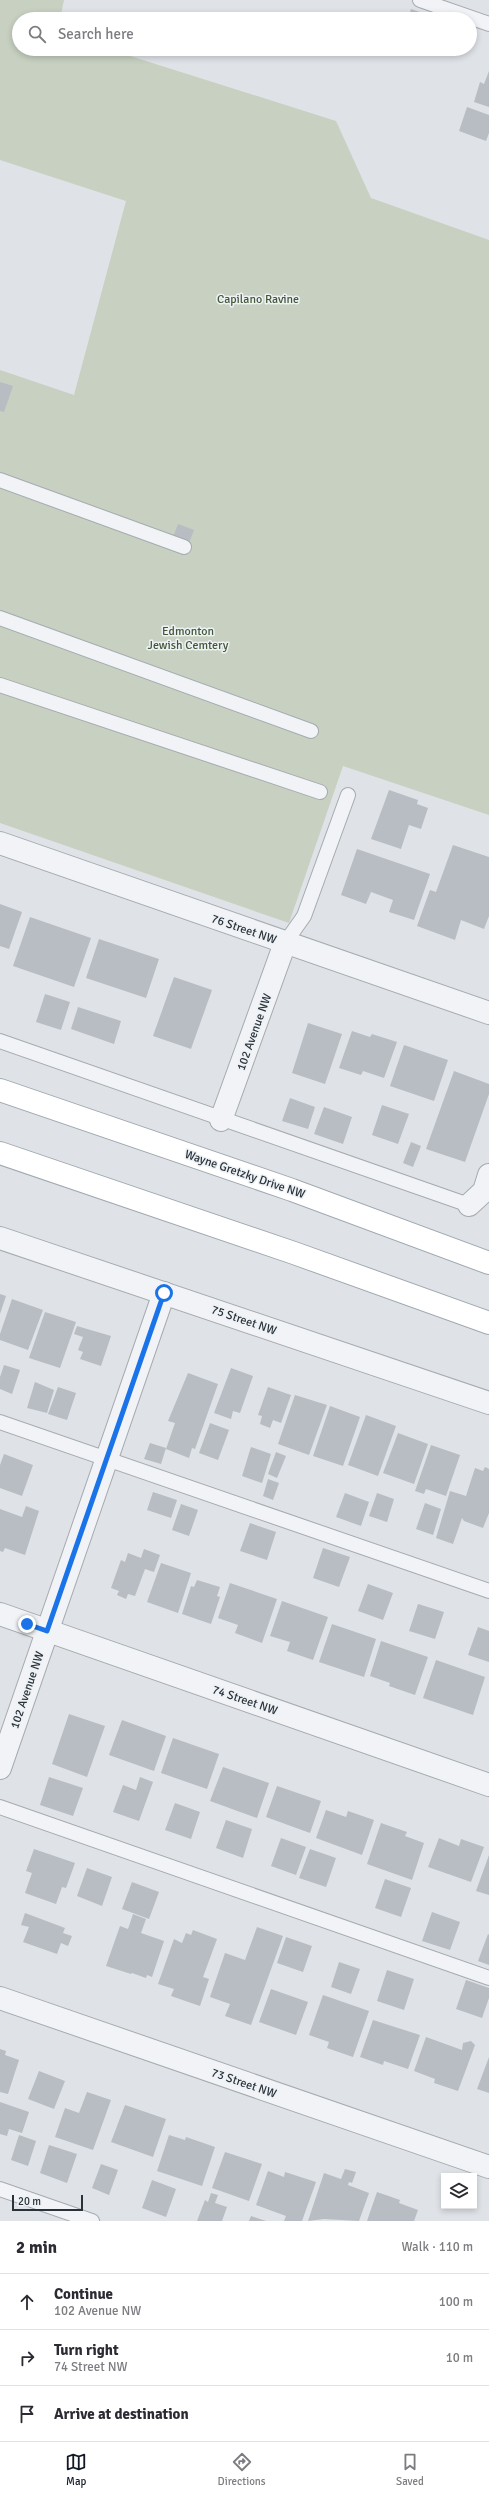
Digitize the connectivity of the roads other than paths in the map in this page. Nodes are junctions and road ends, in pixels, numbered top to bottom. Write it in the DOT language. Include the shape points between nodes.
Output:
graph roads {
  1 [pos="420,0"];
  2 [pos="454,12"];
  3 [pos="477,20"];
  4 [pos="489,24"];
  5 [pos="0,480"];
  6 [pos="184,547"];
  7 [pos="0,618"];
  8 [pos="0,685"];
  9 [pos="312,731"];
  10 [pos="320,792"];
  11 [pos="348,795"];
  12 [pos="0,843"];
  13 [pos="285,943"];
  14 [pos="489,1013"];
  15 [pos="0,1041"];
  16 [pos="0,1090"];
  17 [pos="221,1120"];
  18 [pos="0,1153"];
  19 [pos="489,1175"];
  20 [pos="469,1205"];
  21 [pos="0,1238"];
  22 [pos="489,1263"];
  23 [pos="164,1293"];
  24 [pos="489,1323"];
  25 [pos="489,1403"];
  26 [pos="0,1422"];
  27 [pos="107,1459"];
  28 [pos="489,1591"];
  29 [pos="0,1614"];
  30 [pos="47,1631"];
  31 [pos="0,1768"];
  32 [pos="489,1785"];
  33 [pos="0,1807"];
  34 [pos="489,1978"];
  35 [pos="0,1998"];
  36 [pos="489,2167"];
  37 [pos="0,2189"];
  38 [pos="92,2221"];
  1 -- 2 [label="lane"];
  3 -- 4 [label="lane"];
  5 -- 6 [label="lane"];
  7 -- 9 [label="lane"];
  8 -- 10 [label="lane"];
  11 -- 13 [label="lane" via="304,916"];
  12 -- 13 [label="street, 76 Street NW"];
  13 -- 14 [label="street, 76 Street NW"];
  13 -- 17 [label="street, 102 Avenue NW"];
  15 -- 17 [label="lane"];
  16 -- 22 [label="main road, Wayne Gretzky Drive NW" via="292,1190"];
  17 -- 20 [label="lane"];
  18 -- 24 [label="main road" via="294,1253"];
  19 -- 20 [label="street" via="484,1191"];
  21 -- 23 [label="street, 75 Street NW"];
  23 -- 25 [label="street, 75 Street NW"];
  23 -- 27 [label="street, 102 Avenue NW"];
  26 -- 27 [label="lane"];
  27 -- 28 [label="lane"];
  27 -- 30 [label="street, 102 Avenue NW"];
  29 -- 30 [label="street, 74 Street NW"];
  30 -- 31 [label="street, 102 Avenue NW"];
  30 -- 32 [label="street, 74 Street NW"];
  33 -- 34 [label="lane"];
  35 -- 36 [label="street, 73 Street NW"];
  37 -- 38 [label="lane"];
}
